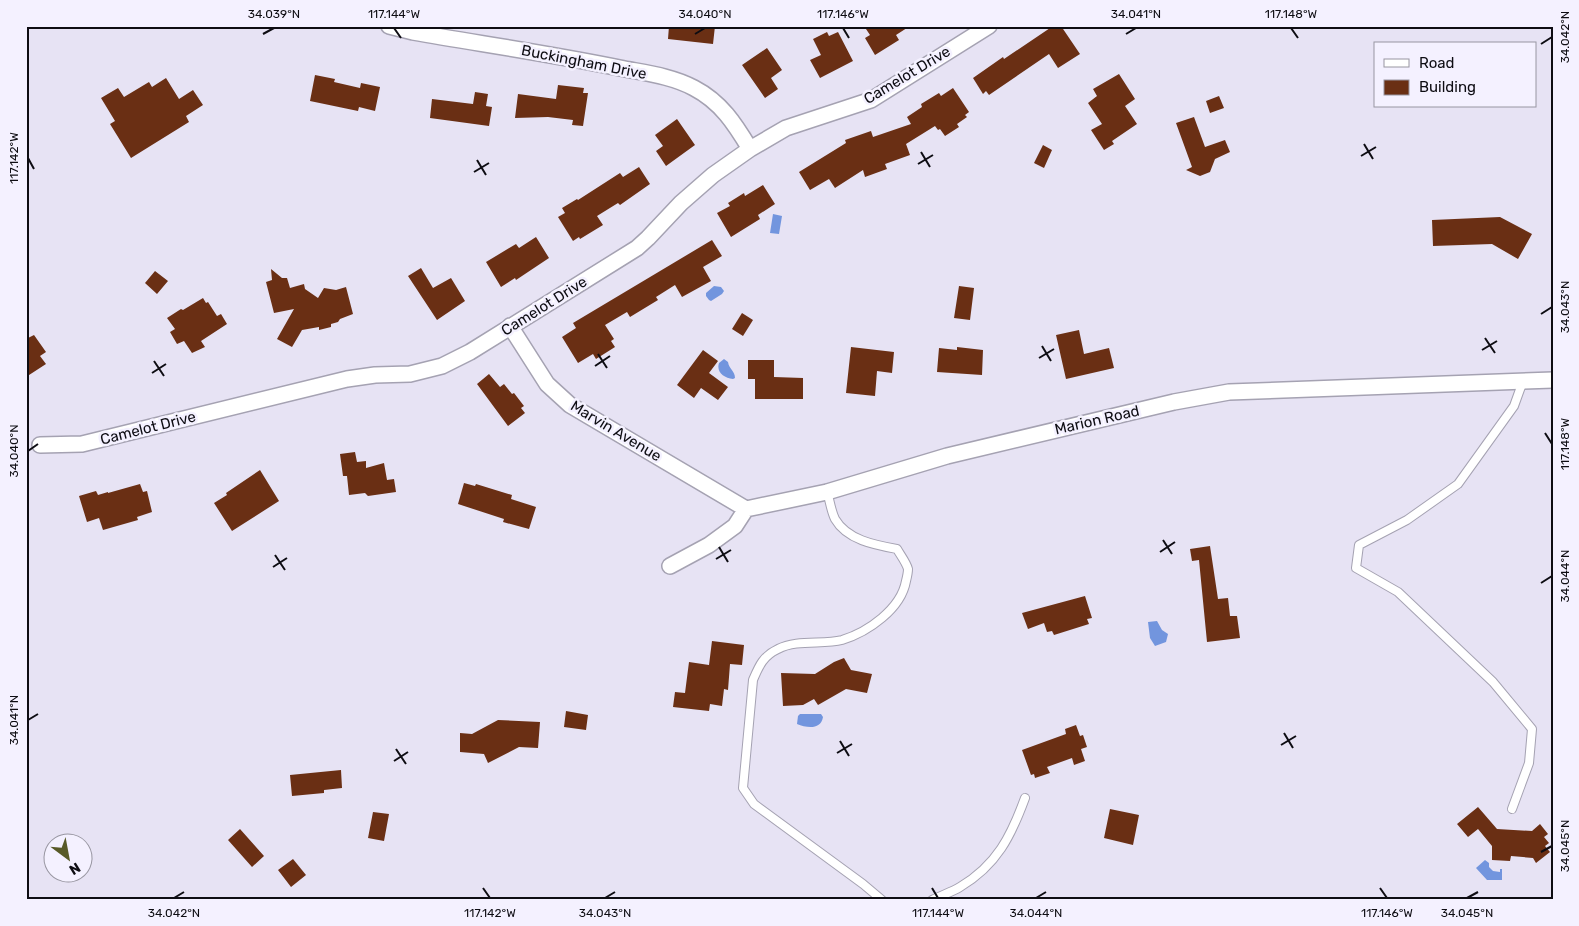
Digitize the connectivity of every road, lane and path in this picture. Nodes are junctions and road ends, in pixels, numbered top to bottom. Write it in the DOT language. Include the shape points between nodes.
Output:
graph roads {
  1 [pos="389,26"];
  2 [pos="988,26"];
  3 [pos="414,29"];
  4 [pos="750,148"];
  5 [pos="510,326"];
  6 [pos="1553,380"];
  7 [pos="1523,381"];
  8 [pos="40,445"];
  9 [pos="827,492"];
  10 [pos="746,509"];
  11 [pos="670,566"];
  12 [pos="1024,798"];
  13 [pos="1512,809"];
  14 [pos="882,900"];
  15 [pos="932,900"];
  1 -- 3 [label="street, Buckingham Drive"];
  2 -- 4 [label="street, Camelot Drive" via="870,100 786,128"];
  3 -- 4 [label="street, Buckingham Drive" via="585,61 694,87 732,118"];
  4 -- 5 [label="street, Camelot Drive" via="681,203 637,248"];
  5 -- 8 [label="street, Camelot Drive" via="442,366 410,374 347,379 82,444"];
  5 -- 10 [label="street, Marvin Avenue" via="547,384 570,405"];
  6 -- 7 [label="street, Marion Road"];
  7 -- 9 [label="street, Marion Road" via="1229,392 947,456"];
  7 -- 13 [label="lane" via="1514,406 1458,484 1406,520 1359,545 1356,568 1398,592 1493,682 1532,729 1529,763"];
  9 -- 10 [label="street, Marion Road"];
  9 -- 14 [label="lane" via="836,519 845,530 855,537 897,550 904,559 908,571 904,591 890,611 862,631 841,640 780,648 765,657 753,680 743,788 754,804"];
  10 -- 11 [label="street" via="735,526"];
  12 -- 15 [label="lane" via="1015,825 997,856 960,887"];
}
